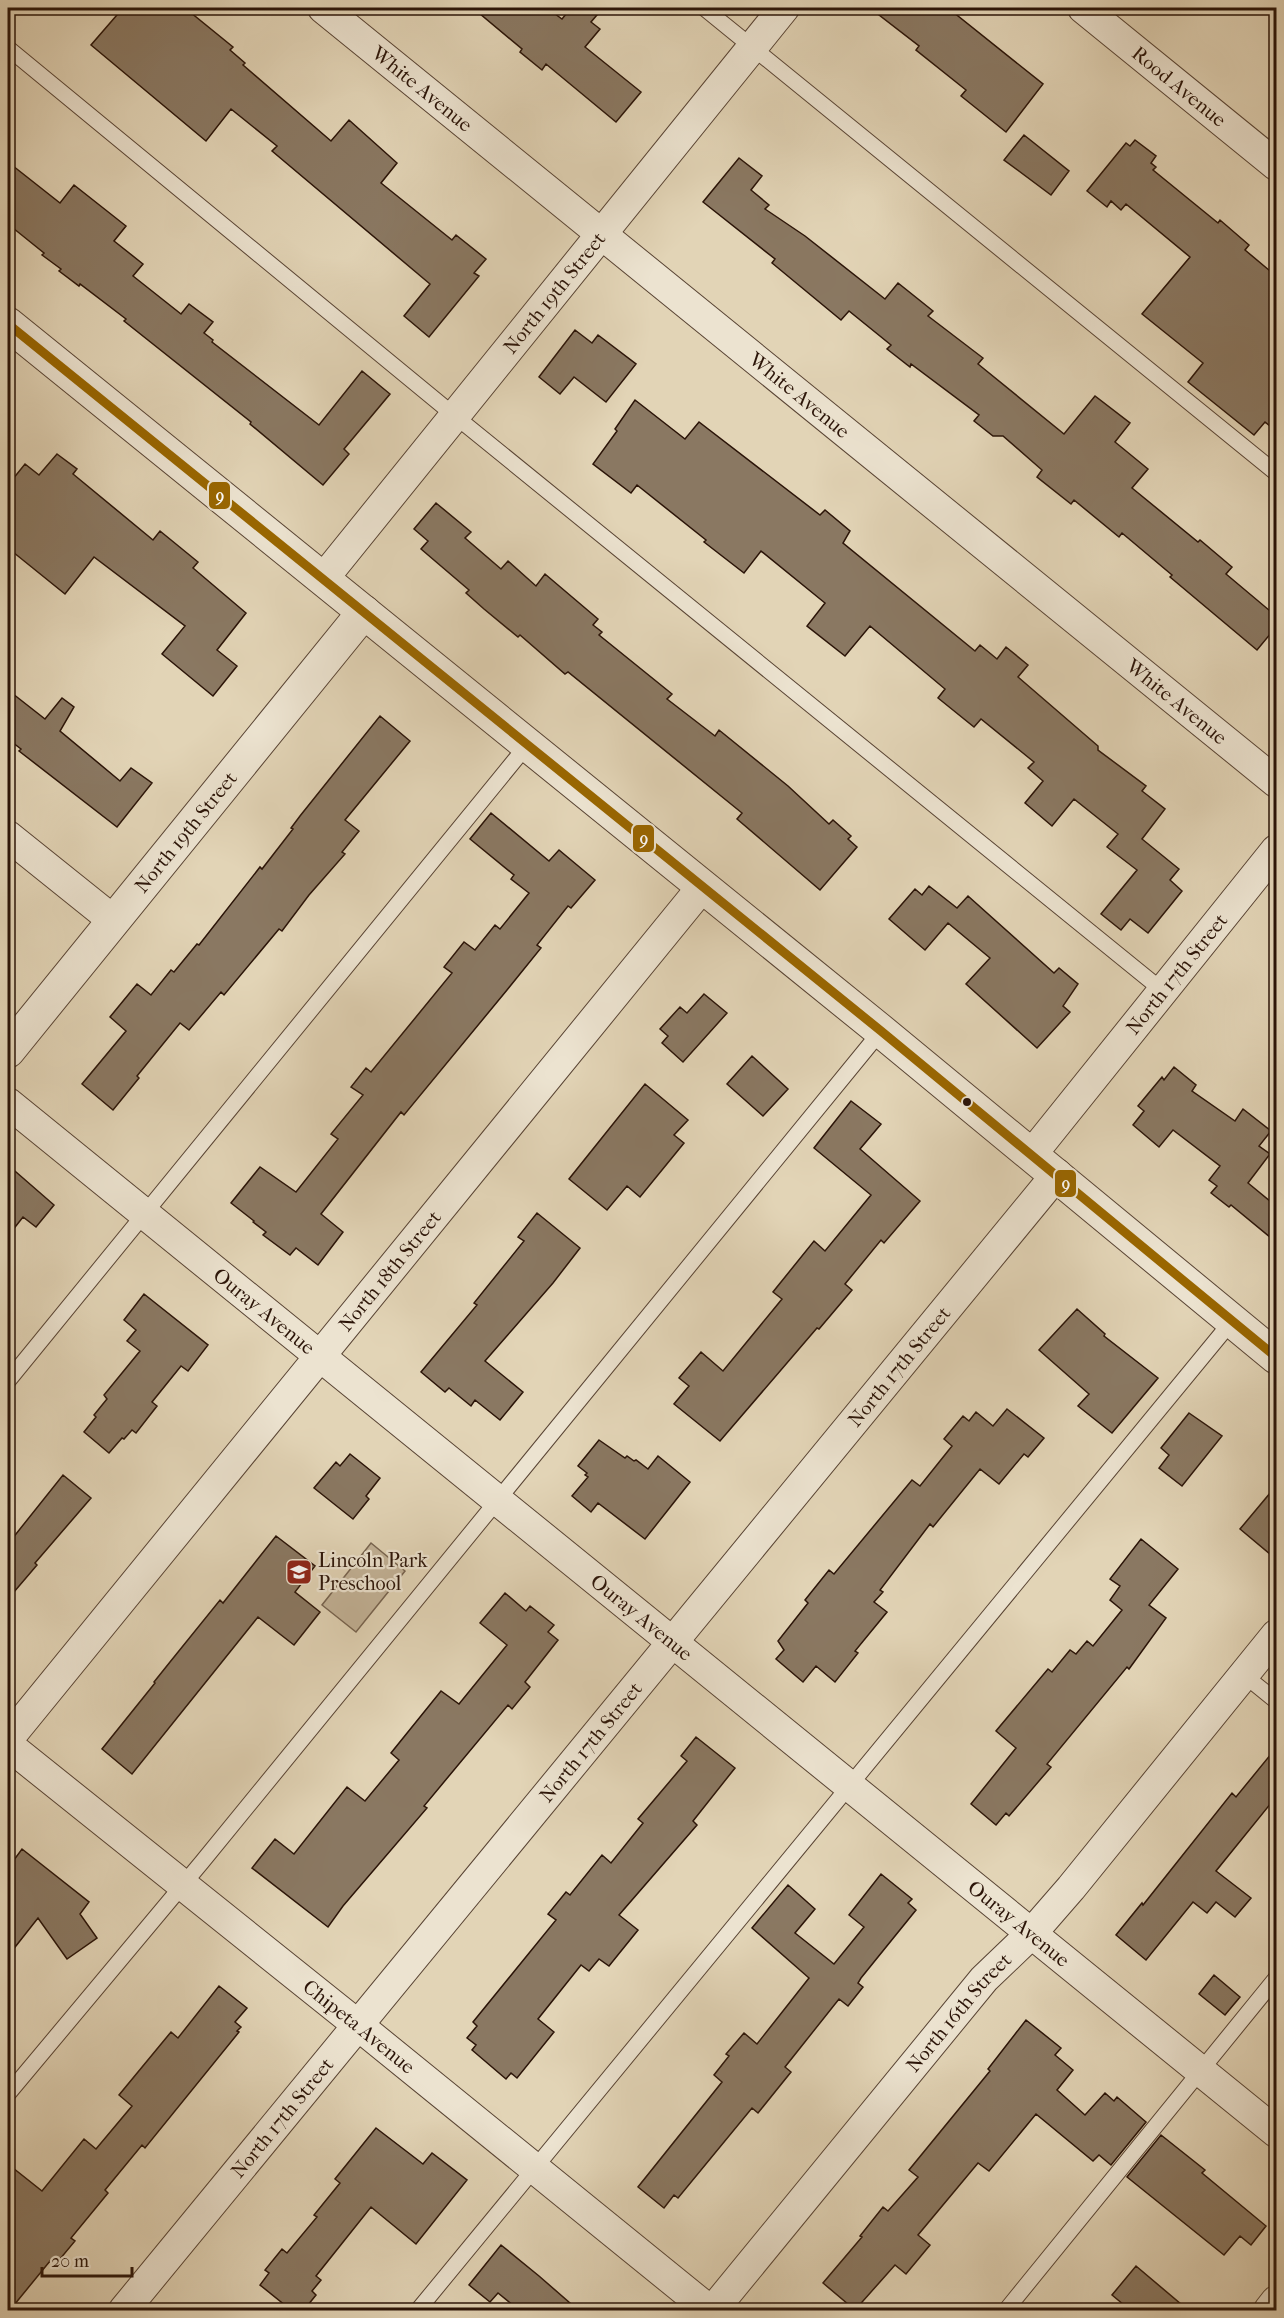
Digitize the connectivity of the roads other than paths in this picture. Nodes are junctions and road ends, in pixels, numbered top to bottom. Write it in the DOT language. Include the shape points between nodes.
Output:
graph roads {
  1 [pos="323,8"];
  2 [pos="704,8"];
  3 [pos="784,8"];
  4 [pos="1083,8"];
  5 [pos="752,46"];
  6 [pos="8,48"];
  7 [pos="1276,165"];
  8 [pos="601,234"];
  9 [pos="8,324"];
  10 [pos="454,416"];
  11 [pos="1276,473"];
  12 [pos="323,579"];
  13 [pos="364,612"];
  14 [pos="528,744"];
  15 [pos="1276,782"];
  16 [pos="8,836"];
  17 [pos="1276,850"];
  18 [pos="703,886"];
  19 [pos="114,921"];
  20 [pos="1162,991"];
  21 [pos="881,1031"];
  22 [pos="8,1048"];
  23 [pos="8,1103"];
  24 [pos="1032,1154"];
  25 [pos="1057,1174"];
  26 [pos="144,1214"];
  27 [pos="1232,1321"];
  28 [pos="319,1356"];
  29 [pos="1276,1357"];
  30 [pos="8,1381"];
  31 [pos="497,1500"];
  32 [pos="1276,1635"];
  33 [pos="673,1644"];
  34 [pos="1244,1675"];
  35 [pos="1276,1701"];
  36 [pos="8,1739"];
  37 [pos="8,1745"];
  38 [pos="849,1786"];
  39 [pos="182,1885"];
  40 [pos="1031,1934"];
  41 [pos="1276,1978"];
  42 [pos="359,2026"];
  43 [pos="1201,2071"];
  44 [pos="8,2094"];
  45 [pos="1276,2132"];
  46 [pos="534,2170"];
  47 [pos="1276,2301"];
  48 [pos="124,2310"];
  49 [pos="418,2310"];
  50 [pos="711,2310"];
  51 [pos="1006,2310"];
  52 [pos="1269,2310"];
  1 -- 8 [label="street, White Avenue"];
  2 -- 5 [label="lane"];
  3 -- 5 [label="street, North 19th Street"];
  4 -- 7 [label="street, Rood Avenue"];
  5 -- 8 [label="street, North 19th Street"];
  5 -- 11 [label="lane"];
  6 -- 10 [label="lane"];
  8 -- 10 [label="street, North 19th Street"];
  8 -- 15 [label="street, White Avenue"];
  9 -- 12 [label="street"];
  10 -- 12 [label="street, North 19th Street"];
  10 -- 20 [label="lane"];
  12 -- 13 [label="street"];
  13 -- 14 [label="street"];
  13 -- 19 [label="street, North 19th Street"];
  14 -- 18 [label="street"];
  14 -- 26 [label="lane"];
  16 -- 19 [label="street"];
  17 -- 20 [label="street, North 17th Street"];
  18 -- 21 [label="street"];
  18 -- 28 [label="street, North 18th Street"];
  19 -- 22 [label="street, North 19th Street"];
  20 -- 24 [label="street, North 17th Street"];
  21 -- 24 [label="street"];
  21 -- 31 [label="lane"];
  23 -- 26 [label="street, Ouray Avenue"];
  24 -- 25 [label="street"];
  25 -- 27 [label="street"];
  25 -- 33 [label="street, North 17th Street"];
  26 -- 28 [label="street, Ouray Avenue"];
  26 -- 30 [label="lane"];
  27 -- 29 [label="street"];
  27 -- 38 [label="lane"];
  28 -- 31 [label="street, Ouray Avenue"];
  28 -- 36 [label="street, North 18th Street"];
  31 -- 33 [label="street, Ouray Avenue"];
  31 -- 39 [label="lane"];
  32 -- 34 [label="street, North 16th Street"];
  33 -- 38 [label="street, Ouray Avenue"];
  33 -- 42 [label="street, North 17th Street"];
  34 -- 35 [label="lane"];
  34 -- 40 [label="street, North 16th Street"];
  37 -- 39 [label="street, Chipeta Avenue"];
  38 -- 40 [label="street, Ouray Avenue"];
  38 -- 46 [label="lane"];
  39 -- 42 [label="street, Chipeta Avenue"];
  39 -- 44 [label="lane"];
  40 -- 43 [label="street, Ouray Avenue"];
  40 -- 50 [label="street, North 16th Street" via="984,1979"];
  41 -- 43 [label="lane"];
  42 -- 46 [label="street, Chipeta Avenue"];
  42 -- 48 [label="street, North 17th Street"];
  43 -- 45 [label="street, Ouray Avenue"];
  43 -- 51 [label="lane"];
  46 -- 49 [label="lane"];
  46 -- 50 [label="street, Chipeta Avenue"];
  47 -- 52 [label="street"];
}
